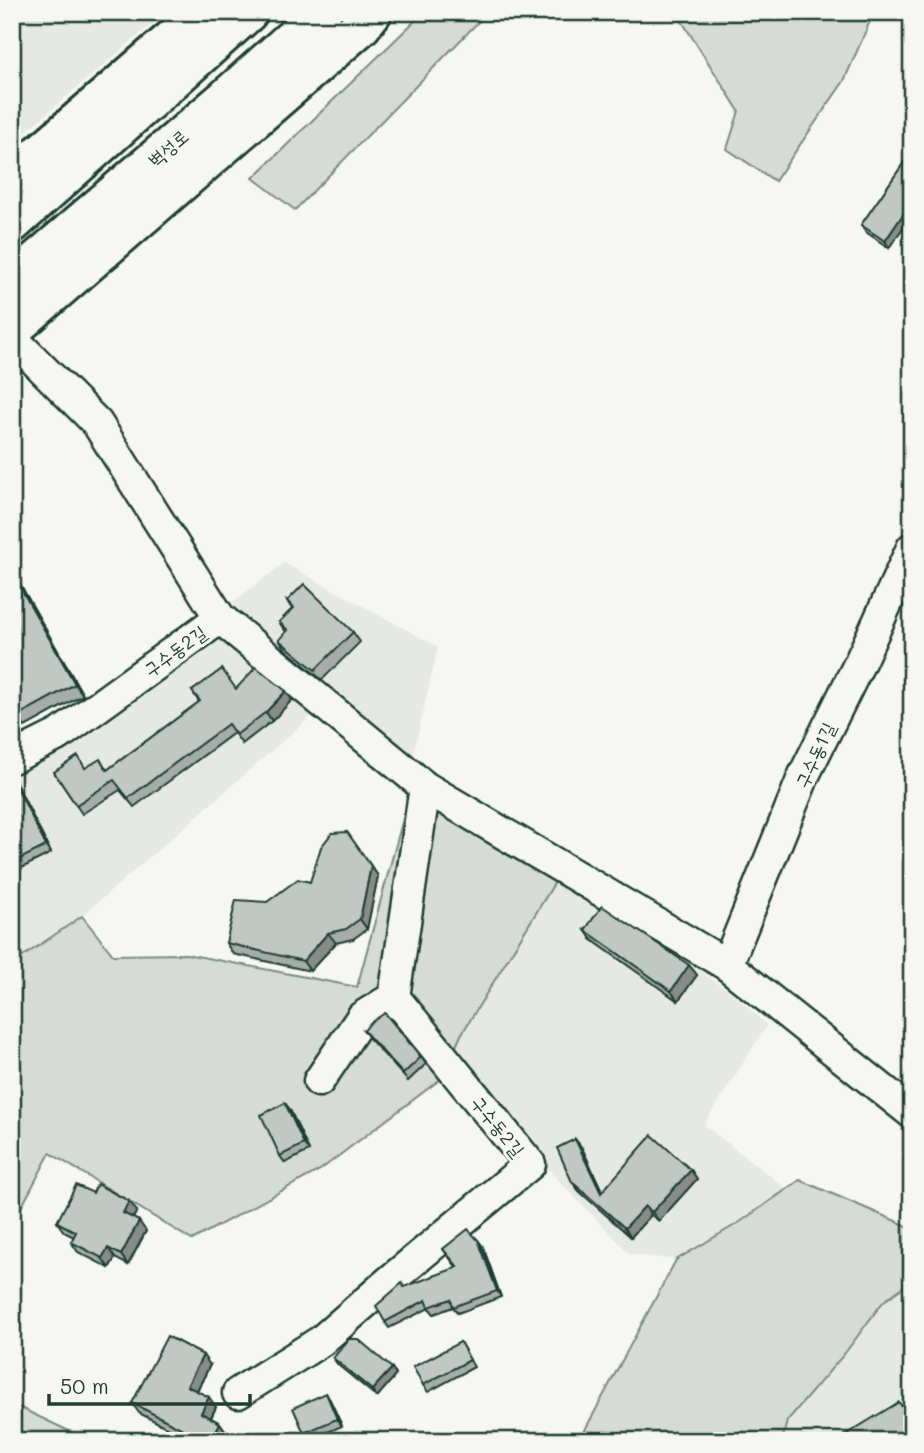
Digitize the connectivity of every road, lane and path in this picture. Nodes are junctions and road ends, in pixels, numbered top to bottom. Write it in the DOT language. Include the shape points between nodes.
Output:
graph roads {
  1 [pos="204,12"];
  2 [pos="248,12"];
  3 [pos="322,12"];
  4 [pos="372,12"];
  5 [pos="12,178"];
  6 [pos="12,223"];
  7 [pos="12,282"];
  8 [pos="12,330"];
  9 [pos="12,338"];
  10 [pos="912,548"];
  11 [pos="220,618"];
  12 [pos="12,758"];
  13 [pos="425,787"];
  14 [pos="727,965"];
  15 [pos="394,997"];
  16 [pos="318,1081"];
  17 [pos="912,1113"];
  18 [pos="238,1393"];
  1 -- 5 [label="main road"];
  2 -- 6 [label="main road"];
  3 -- 7 [label="main road, 벽성로"];
  4 -- 8 [label="main road"];
  9 -- 11 [label="street" via="97,423"];
  10 -- 14 [label="street, 구수동1길" via="804,775"];
  11 -- 12 [label="street, 구수동2길" via="60,734"];
  11 -- 13 [label="street, 구수동2길"];
  13 -- 14 [label="street, 구수동2길"];
  13 -- 15 [label="street"];
  14 -- 17 [label="street, 구수동2길"];
  15 -- 16 [label="street" via="362,1017"];
  15 -- 18 [label="street, 구수동2길" via="530,1164 321,1341"];
}
